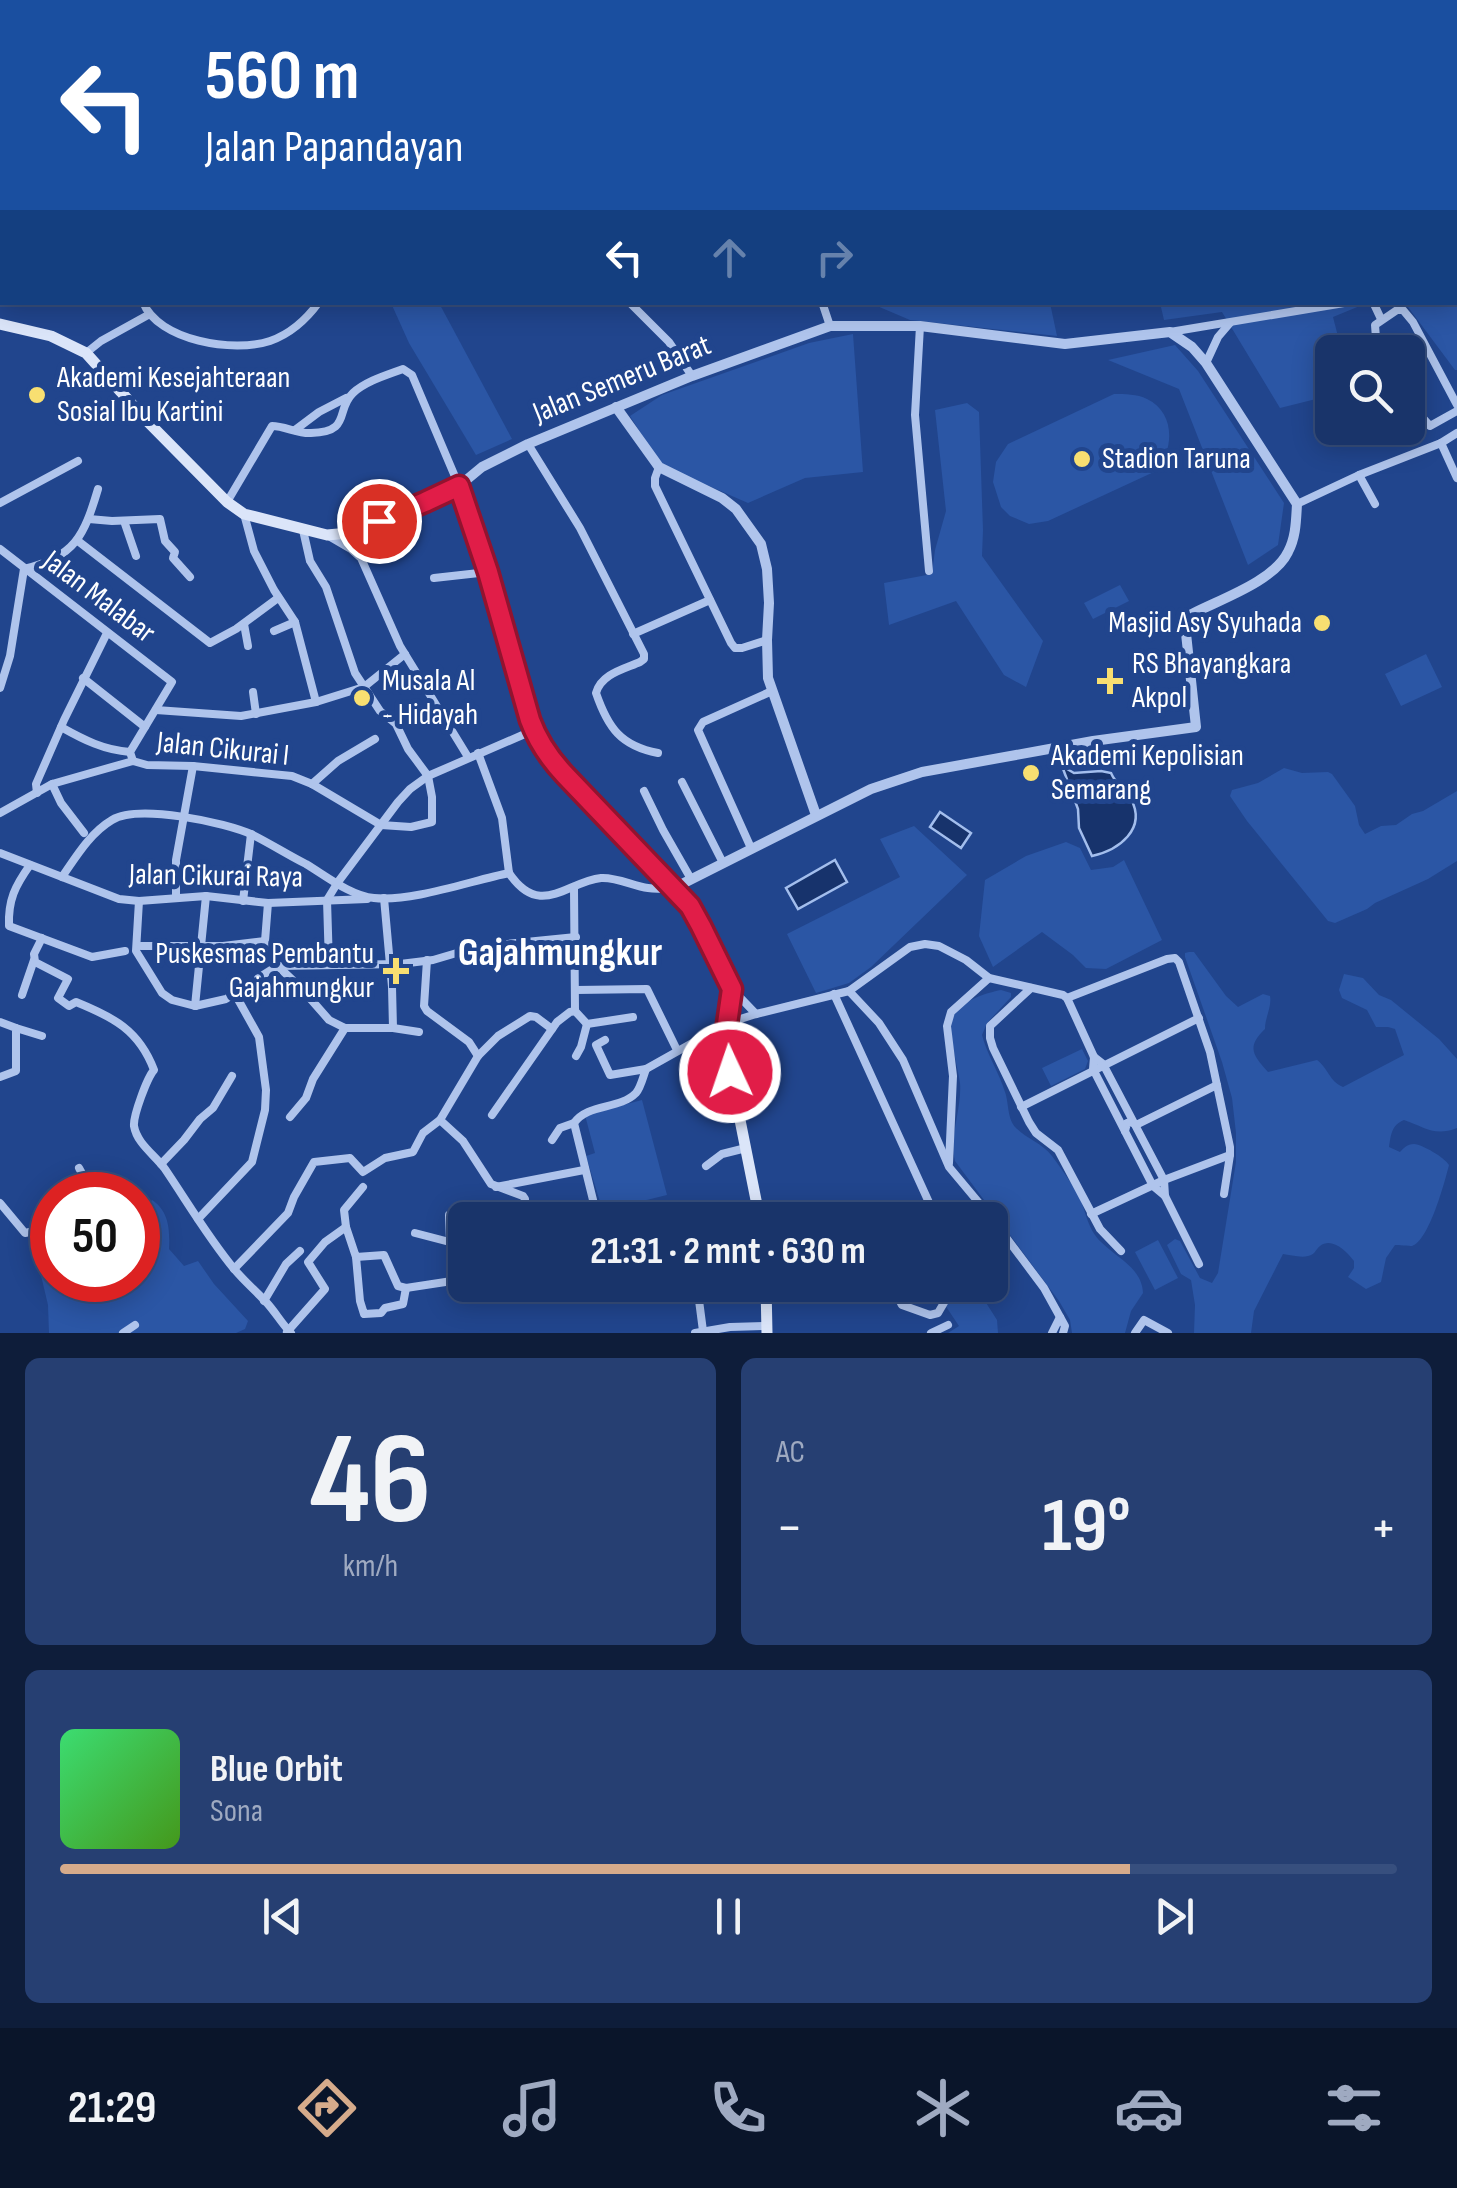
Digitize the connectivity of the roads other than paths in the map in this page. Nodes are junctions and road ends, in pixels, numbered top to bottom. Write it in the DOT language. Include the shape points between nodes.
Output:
graph roads {
  1 [pos="144,305"];
  2 [pos="316,305"];
  3 [pos="632,305"];
  4 [pos="823,305"];
  5 [pos="1333,305"];
  6 [pos="1374,305"];
  7 [pos="148,315"];
  8 [pos="1381,320"];
  9 [pos="1230,323"];
  10 [pos="0,324"];
  11 [pos="830,326"];
  12 [pos="920,326"];
  13 [pos="1170,332"];
  14 [pos="1376,335"];
  15 [pos="86,354"];
  16 [pos="1206,363"];
  17 [pos="692,376"];
  18 [pos="349,397"];
  19 [pos="616,408"];
  20 [pos="1457,408"];
  21 [pos="1425,421"];
  22 [pos="295,430"];
  23 [pos="1457,434"];
  24 [pos="1440,443"];
  25 [pos="528,444"];
  26 [pos="78,461"];
  27 [pos="659,467"];
  28 [pos="1360,475"];
  29 [pos="1457,478"];
  30 [pos="459,486"];
  31 [pos="98,489"];
  32 [pos="0,502"];
  33 [pos="227,502"];
  34 [pos="1297,504"];
  35 [pos="1375,504"];
  36 [pos="244,514"];
  37 [pos="89,519"];
  38 [pos="124,521"];
  39 [pos="303,530"];
  40 [pos="327,535"];
  41 [pos="78,541"];
  42 [pos="0,549"];
  43 [pos="136,556"];
  44 [pos="24,570"];
  45 [pos="929,571"];
  46 [pos="488,572"];
  47 [pos="190,577"];
  48 [pos="434,578"];
  49 [pos="278,598"];
  50 [pos="710,600"];
  51 [pos="296,622"];
  52 [pos="244,624"];
  53 [pos="274,631"];
  54 [pos="107,633"];
  55 [pos="633,634"];
  56 [pos="767,640"];
  57 [pos="248,646"];
  58 [pos="405,654"];
  59 [pos="5,655"];
  60 [pos="83,678"];
  61 [pos="364,687"];
  62 [pos="0,688"];
  63 [pos="772,691"];
  64 [pos="253,692"];
  65 [pos="316,702"];
  66 [pos="156,710"];
  67 [pos="256,714"];
  68 [pos="61,727"];
  69 [pos="145,728"];
  70 [pos="534,730"];
  71 [pos="375,739"];
  72 [pos="478,754"];
  73 [pos="658,754"];
  74 [pos="131,756"];
  75 [pos="468,757"];
  76 [pos="194,766"];
  77 [pos="428,776"];
  78 [pos="682,782"];
  79 [pos="52,784"];
  80 [pos="312,784"];
  81 [pos="644,791"];
  82 [pos="37,793"];
  83 [pos="0,813"];
  84 [pos="816,815"];
  85 [pos="182,818"];
  86 [pos="380,826"];
  87 [pos="84,834"];
  88 [pos="251,834"];
  89 [pos="751,848"];
  90 [pos="0,853"];
  91 [pos="723,862"];
  92 [pos="30,866"];
  93 [pos="508,873"];
  94 [pos="62,877"];
  95 [pos="692,878"];
  96 [pos="338,882"];
  97 [pos="574,888"];
  98 [pos="672,889"];
  99 [pos="206,896"];
  100 [pos="176,898"];
  101 [pos="372,898"];
  102 [pos="384,898"];
  103 [pos="327,900"];
  104 [pos="140,901"];
  105 [pos="243,901"];
  106 [pos="268,903"];
  107 [pos="9,926"];
  108 [pos="0,936"];
  109 [pos="576,937"];
  110 [pos="42,938"];
  111 [pos="265,942"];
  112 [pos="200,945"];
  113 [pos="141,946"];
  114 [pos="126,951"];
  115 [pos="34,960"];
  116 [pos="427,960"];
  117 [pos="390,964"];
  118 [pos="328,965"];
  119 [pos="277,966"];
  120 [pos="989,978"];
  121 [pos="1031,988"];
  122 [pos="732,989"];
  123 [pos="576,990"];
  124 [pos="850,991"];
  125 [pos="235,994"];
  126 [pos="834,994"];
  127 [pos="22,995"];
  128 [pos="1068,998"];
  129 [pos="195,1006"];
  130 [pos="575,1011"];
  131 [pos="756,1014"];
  132 [pos="632,1017"];
  133 [pos="1199,1018"];
  134 [pos="0,1022"];
  135 [pos="728,1023"];
  136 [pos="586,1024"];
  137 [pos="16,1028"];
  138 [pos="344,1028"];
  139 [pos="393,1028"];
  140 [pos="552,1029"];
  141 [pos="420,1032"];
  142 [pos="42,1036"];
  143 [pos="604,1040"];
  144 [pos="677,1050"];
  145 [pos="478,1056"];
  146 [pos="576,1056"];
  147 [pos="1094,1057"];
  148 [pos="1103,1064"];
  149 [pos="646,1069"];
  150 [pos="1093,1069"];
  151 [pos="232,1076"];
  152 [pos="0,1078"];
  153 [pos="1217,1085"];
  154 [pos="1021,1107"];
  155 [pos="492,1115"];
  156 [pos="290,1117"];
  157 [pos="440,1120"];
  158 [pos="574,1122"];
  159 [pos="1136,1125"];
  160 [pos="1124,1131"];
  161 [pos="552,1140"];
  162 [pos="746,1148"];
  163 [pos="1230,1155"];
  164 [pos="161,1164"];
  165 [pos="706,1166"];
  166 [pos="949,1167"];
  167 [pos="79,1168"];
  168 [pos="584,1170"];
  169 [pos="81,1172"];
  170 [pos="1164,1180"];
  171 [pos="1153,1186"];
  172 [pos="363,1187"];
  173 [pos="496,1187"];
  174 [pos="1224,1194"];
  175 [pos="1165,1196"];
  176 [pos="524,1202"];
  177 [pos="592,1202"];
  178 [pos="756,1202"];
  179 [pos="929,1202"];
  180 [pos="0,1203"];
  181 [pos="1091,1214"];
  182 [pos="198,1220"];
  183 [pos="346,1227"];
  184 [pos="30,1232"];
  185 [pos="415,1233"];
  186 [pos="448,1241"];
  187 [pos="1121,1250"];
  188 [pos="300,1251"];
  189 [pos="356,1258"];
  190 [pos="1198,1264"];
  191 [pos="234,1269"];
  192 [pos="448,1282"];
  193 [pos="406,1288"];
  194 [pos="264,1301"];
  195 [pos="698,1302"];
  196 [pos="766,1302"];
  197 [pos="900,1302"];
  198 [pos="944,1302"];
  199 [pos="1060,1317"];
  200 [pos="135,1324"];
  201 [pos="948,1325"];
  202 [pos="767,1330"];
  203 [pos="289,1332"];
  204 [pos="699,1332"];
  205 [pos="123,1333"];
  206 [pos="931,1333"];
  207 [pos="1052,1333"];
  208 [pos="1063,1333"];
  209 [pos="1135,1333"];
  210 [pos="1168,1333"];
  1 -- 7 [label="street"];
  2 -- 7 [label="street" via="291,331 253,345 218,346"];
  3 -- 17 [label="street"];
  4 -- 11 [label="street"];
  5 -- 9 [label="street"];
  6 -- 8 [label="street"];
  7 -- 15 [label="street"];
  8 -- 14 [label="street"];
  8 -- 20 [label="street" via="1407,312"];
  9 -- 13 [label="street"];
  9 -- 16 [label="street"];
  10 -- 15 [label="main road" via="51,336"];
  11 -- 12 [label="street, Jalan Semeru Barat"];
  11 -- 17 [label="street, Jalan Semeru Barat"];
  12 -- 13 [label="street, Jalan Semeru Barat" via="1065,344"];
  12 -- 45 [label="street" via="915,415"];
  13 -- 16 [label="street"];
  15 -- 33 [label="main road"];
  16 -- 34 [label="street"];
  17 -- 19 [label="street, Jalan Semeru Barat"];
  18 -- 22 [label="street"];
  18 -- 22 [label="street" via="336,426"];
  18 -- 30 [label="street" via="407,369"];
  19 -- 25 [label="street, Jalan Semeru Barat"];
  19 -- 27 [label="street"];
  20 -- 21 [label="street" via="1430,426"];
  22 -- 33 [label="street" via="272,426"];
  23 -- 24 [label="street"];
  24 -- 28 [label="street"];
  24 -- 29 [label="street"];
  25 -- 30 [label="street, Jalan Semeru Barat"];
  25 -- 55 [label="street"];
  26 -- 32 [label="street"];
  27 -- 50 [label="street" via="655,486"];
  27 -- 56 [label="street" via="722,498 750,526 767,569"];
  28 -- 34 [label="street"];
  28 -- 35 [label="street"];
  30 -- 40 [label="main road"];
  30 -- 46 [label="main road"];
  31 -- 37 [label="street"];
  33 -- 36 [label="main road"];
  34 -- 84 [label="street" via="1293,539 1278,566 1194,612 1185,624 1196,727 922,772"];
  36 -- 39 [label="main road"];
  36 -- 49 [label="street"];
  37 -- 38 [label="street"];
  37 -- 41 [label="street"];
  38 -- 43 [label="street"];
  38 -- 47 [label="street" via="160,519 165,541"];
  39 -- 40 [label="main road"];
  39 -- 61 [label="street"];
  40 -- 58 [label="street" via="361,558"];
  41 -- 44 [label="street" via="58,558"];
  41 -- 52 [label="street" via="206,642"];
  42 -- 44 [label="street, Jalan Malabar"];
  44 -- 54 [label="street, Jalan Malabar"];
  44 -- 59 [label="street"];
  46 -- 48 [label="street"];
  46 -- 70 [label="main road"];
  49 -- 51 [label="street"];
  49 -- 52 [label="street"];
  50 -- 55 [label="street"];
  50 -- 56 [label="street" via="735,648"];
  51 -- 53 [label="street"];
  51 -- 65 [label="street"];
  52 -- 57 [label="street"];
  54 -- 60 [label="street"];
  54 -- 66 [label="street, Jalan Malabar" via="171,680"];
  55 -- 73 [label="street" via="644,659 605,678 596,693 620,737"];
  56 -- 63 [label="street"];
  58 -- 61 [label="street"];
  58 -- 75 [label="street"];
  59 -- 62 [label="street"];
  60 -- 68 [label="street"];
  60 -- 69 [label="street"];
  61 -- 65 [label="street"];
  61 -- 77 [label="street"];
  63 -- 84 [label="street"];
  63 -- 89 [label="street" via="698,730"];
  64 -- 67 [label="street"];
  65 -- 67 [label="street"];
  66 -- 67 [label="street"];
  66 -- 69 [label="street"];
  68 -- 74 [label="street"];
  68 -- 82 [label="street"];
  69 -- 74 [label="street"];
  70 -- 72 [label="street"];
  70 -- 98 [label="main road" via="548,756"];
  71 -- 80 [label="street"];
  72 -- 75 [label="street"];
  72 -- 93 [label="street" via="502,818"];
  74 -- 76 [label="street, Jalan Cikurai I" via="147,764"];
  74 -- 79 [label="street, Jalan Cikurai I"];
  75 -- 77 [label="street"];
  76 -- 80 [label="street, Jalan Cikurai I"];
  76 -- 85 [label="street"];
  77 -- 86 [label="street"];
  77 -- 86 [label="street" via="432,822"];
  78 -- 91 [label="street"];
  79 -- 82 [label="street, Jalan Cikurai I"];
  79 -- 87 [label="street"];
  80 -- 86 [label="street, Jalan Cikurai I"];
  81 -- 95 [label="street"];
  82 -- 83 [label="street, Jalan Cikurai I"];
  84 -- 89 [label="street"];
  85 -- 88 [label="street, Jalan Cikurai Raya"];
  85 -- 94 [label="street, Jalan Cikurai Raya" via="113,818"];
  85 -- 100 [label="street"];
  86 -- 96 [label="street"];
  88 -- 96 [label="street, Jalan Cikurai Raya"];
  88 -- 105 [label="street"];
  89 -- 91 [label="street"];
  90 -- 92 [label="street, Jalan Cikurai Raya"];
  91 -- 95 [label="street"];
  92 -- 94 [label="street, Jalan Cikurai Raya"];
  92 -- 107 [label="street" via="11,896"];
  93 -- 97 [label="street" via="527,892 549,896"];
  93 -- 102 [label="street, Jalan Cikurai Raya"];
  94 -- 104 [label="street, Jalan Cikurai Raya"];
  95 -- 98 [label="street"];
  96 -- 101 [label="street, Jalan Cikurai Raya"];
  96 -- 103 [label="street"];
  97 -- 98 [label="street" via="599,878"];
  97 -- 109 [label="street"];
  98 -- 122 [label="main road" via="690,906"];
  99 -- 100 [label="street, Jalan Cikurai Raya"];
  99 -- 105 [label="street, Jalan Cikurai Raya"];
  99 -- 112 [label="street"];
  100 -- 104 [label="street, Jalan Cikurai Raya"];
  101 -- 102 [label="street, Jalan Cikurai Raya"];
  101 -- 103 [label="street, Jalan Cikurai Raya"];
  102 -- 117 [label="street"];
  103 -- 106 [label="street, Jalan Cikurai Raya"];
  103 -- 118 [label="street"];
  104 -- 129 [label="street" via="136,951 166,996"];
  105 -- 106 [label="street, Jalan Cikurai Raya"];
  106 -- 111 [label="street"];
  107 -- 108 [label="street"];
  107 -- 110 [label="street"];
  109 -- 116 [label="street"];
  109 -- 123 [label="street"];
  110 -- 114 [label="street" via="92,957"];
  110 -- 115 [label="street"];
  111 -- 112 [label="street"];
  111 -- 119 [label="street"];
  112 -- 113 [label="street"];
  112 -- 129 [label="street"];
  115 -- 127 [label="street"];
  115 -- 164 [label="street" via="68,979 58,998 120,1022 143,1048 154,1070 134,1130"];
  116 -- 117 [label="street"];
  116 -- 145 [label="street" via="426,1011"];
  117 -- 118 [label="street"];
  117 -- 139 [label="street"];
  118 -- 119 [label="street"];
  119 -- 125 [label="street"];
  119 -- 138 [label="street" via="320,1013"];
  120 -- 121 [label="street"];
  120 -- 124 [label="street" via="966,960 924,944"];
  120 -- 166 [label="street" via="951,1012 947,1026"];
  121 -- 128 [label="street"];
  121 -- 154 [label="street" via="990,1026 993,1048"];
  122 -- 131 [label="street"];
  122 -- 135 [label="main road"];
  123 -- 130 [label="street"];
  123 -- 144 [label="street" via="647,990"];
  124 -- 126 [label="street"];
  124 -- 166 [label="street" via="903,1060"];
  125 -- 129 [label="street"];
  125 -- 182 [label="street" via="258,1037 265,1110 252,1162"];
  126 -- 131 [label="street"];
  126 -- 179 [label="street"];
  128 -- 133 [label="street" via="1174,958"];
  128 -- 147 [label="street"];
  130 -- 136 [label="street"];
  130 -- 140 [label="street"];
  131 -- 135 [label="street"];
  132 -- 136 [label="street"];
  133 -- 148 [label="street"];
  133 -- 153 [label="street"];
  134 -- 137 [label="street"];
  135 -- 144 [label="street"];
  135 -- 162 [label="main road" via="725,1044"];
  136 -- 146 [label="street"];
  137 -- 142 [label="street"];
  137 -- 152 [label="street" via="16,1071"];
  138 -- 139 [label="street"];
  138 -- 156 [label="street"];
  139 -- 141 [label="street"];
  140 -- 145 [label="street" via="530,1016"];
  140 -- 155 [label="street"];
  143 -- 149 [label="street" via="596,1046 610,1075"];
  144 -- 149 [label="street"];
  145 -- 157 [label="street"];
  147 -- 148 [label="street"];
  147 -- 150 [label="street"];
  148 -- 150 [label="street"];
  148 -- 159 [label="street"];
  149 -- 158 [label="street" via="636,1093"];
  150 -- 154 [label="street"];
  150 -- 160 [label="street"];
  151 -- 164 [label="street" via="213,1108"];
  153 -- 159 [label="street"];
  153 -- 163 [label="street"];
  154 -- 181 [label="street" via="1036,1133 1058,1150"];
  157 -- 173 [label="street"];
  157 -- 191 [label="street" via="413,1152 384,1158 363,1172 350,1158 314,1162 288,1212"];
  158 -- 161 [label="street"];
  158 -- 168 [label="street"];
  159 -- 160 [label="street" via="1132,1134"];
  159 -- 170 [label="street"];
  160 -- 171 [label="street"];
  162 -- 165 [label="street"];
  162 -- 178 [label="main road"];
  163 -- 170 [label="street"];
  163 -- 174 [label="street"];
  164 -- 182 [label="street"];
  166 -- 199 [label="street"];
  167 -- 169 [label="street"];
  168 -- 173 [label="street"];
  168 -- 177 [label="street"];
  170 -- 171 [label="street"];
  170 -- 175 [label="street"];
  171 -- 175 [label="street"];
  171 -- 181 [label="street"];
  172 -- 183 [label="street" via="344,1210"];
  173 -- 176 [label="street"];
  175 -- 190 [label="street"];
  180 -- 184 [label="street"];
  181 -- 187 [label="street"];
  182 -- 191 [label="street"];
  183 -- 189 [label="street"];
  183 -- 203 [label="street" via="308,1262 325,1289"];
  185 -- 186 [label="street"];
  188 -- 194 [label="street"];
  189 -- 193 [label="street" via="384,1255 398,1286"];
  189 -- 193 [label="street" via="364,1314 403,1304"];
  191 -- 194 [label="street"];
  192 -- 193 [label="street"];
  194 -- 203 [label="street"];
  195 -- 204 [label="street"];
  196 -- 202 [label="main road"];
  197 -- 198 [label="street" via="930,1316"];
  199 -- 207 [label="street"];
  199 -- 208 [label="street"];
  200 -- 205 [label="street"];
  201 -- 206 [label="street"];
  202 -- 204 [label="street"];
  209 -- 210 [label="street" via="1144,1320"];
}
